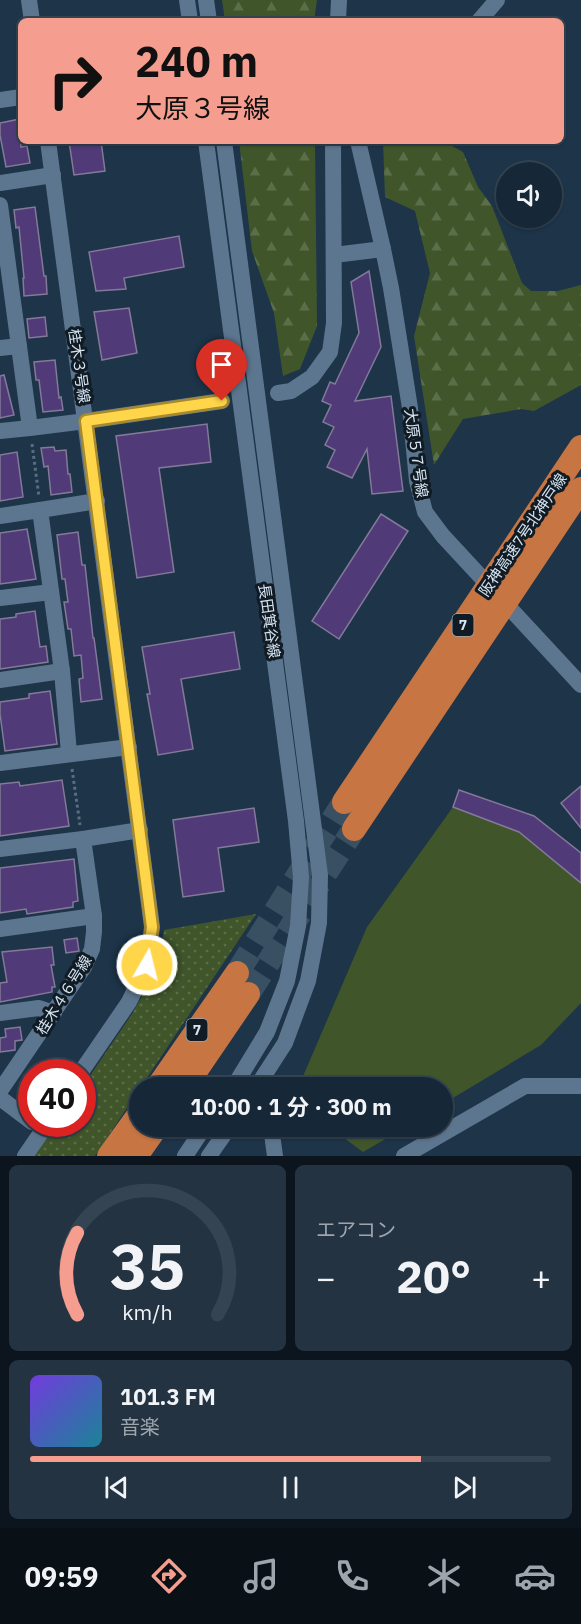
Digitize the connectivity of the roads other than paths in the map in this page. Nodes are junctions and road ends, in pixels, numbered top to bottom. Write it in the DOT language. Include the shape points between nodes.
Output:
graph roads {
  1 [pos="29,0"];
  2 [pos="187,0"];
  3 [pos="206,0"];
  4 [pos="339,0"];
  5 [pos="497,0"];
  6 [pos="32,18"];
  7 [pos="190,18"];
  8 [pos="208,18"];
  9 [pos="338,18"];
  10 [pos="482,18"];
  11 [pos="18,97"];
  12 [pos="0,100"];
  13 [pos="48,144"];
  14 [pos="206,144"];
  15 [pos="224,144"];
  16 [pos="333,144"];
  17 [pos="359,144"];
  18 [pos="53,175"];
  19 [pos="0,183"];
  20 [pos="0,205"];
  21 [pos="382,249"];
  22 [pos="334,255"];
  23 [pos="4,265"];
  24 [pos="19,346"];
  25 [pos="0,348"];
  26 [pos="278,393"];
  27 [pos="222,401"];
  28 [pos="86,421"];
  29 [pos="30,428"];
  30 [pos="0,431"];
  31 [pos="581,447"];
  32 [pos="581,489"];
  33 [pos="97,501"];
  34 [pos="40,510"];
  35 [pos="0,516"];
  36 [pos="51,592"];
  37 [pos="0,598"];
  38 [pos="62,671"];
  39 [pos="0,680"];
  40 [pos="581,685"];
  41 [pos="129,747"];
  42 [pos="69,753"];
  43 [pos="0,763"];
  44 [pos="344,802"];
  45 [pos="354,829"];
  46 [pos="140,830"];
  47 [pos="82,839"];
  48 [pos="0,849"];
  49 [pos="94,916"];
  50 [pos="0,928"];
  51 [pos="54,1012"];
  52 [pos="0,1013"];
  53 [pos="90,1059"];
  54 [pos="166,1077"];
  55 [pos="190,1077"];
  56 [pos="240,1077"];
  57 [pos="263,1077"];
  58 [pos="581,1086"];
  59 [pos="0,1091"];
  60 [pos="0,1098"];
  61 [pos="18,1111"];
  62 [pos="129,1128"];
  63 [pos="33,1137"];
  64 [pos="149,1137"];
  65 [pos="198,1137"];
  66 [pos="222,1137"];
  67 [pos="272,1137"];
  68 [pos="25,1156"];
  69 [pos="109,1156"];
  70 [pos="136,1156"];
  71 [pos="185,1156"];
  72 [pos="209,1156"];
  73 [pos="275,1156"];
  74 [pos="404,1156"];
  1 -- 6 [label="street"];
  2 -- 7 [label="street"];
  3 -- 8 [label="street"];
  4 -- 9 [label="street"];
  5 -- 10 [label="street"];
  11 -- 12 [label="street"];
  13 -- 18 [label="street, 桂木３号線"];
  14 -- 56 [label="street, 長田箕谷線" via="301,877 298,926 287,981 267,1032"];
  15 -- 57 [label="street, 長田箕谷線" via="320,875 319,923 308,981 285,1043"];
  16 -- 22 [label="street"];
  17 -- 21 [label="street, 大原５７号線"];
  18 -- 19 [label="street"];
  18 -- 28 [label="street, 桂木３号線"];
  20 -- 23 [label="street"];
  21 -- 22 [label="street"];
  21 -- 40 [label="street, 大原５７号線" via="425,512 442,536"];
  22 -- 26 [label="street" via="330,352 312,377 291,391"];
  23 -- 24 [label="street"];
  24 -- 25 [label="street"];
  24 -- 29 [label="street"];
  27 -- 28 [label="street"];
  28 -- 29 [label="street"];
  28 -- 33 [label="street, 桂木３号線"];
  29 -- 30 [label="street"];
  31 -- 44 [label="highway, 阪神高速7号北神戸線 / 7"];
  32 -- 45 [label="highway, 阪神高速7号北神戸線 / 7"];
  33 -- 34 [label="street"];
  33 -- 41 [label="street, 桂木３号線"];
  34 -- 35 [label="street"];
  34 -- 36 [label="street"];
  36 -- 37 [label="street"];
  36 -- 38 [label="street"];
  38 -- 39 [label="street"];
  38 -- 42 [label="street"];
  41 -- 42 [label="street"];
  41 -- 46 [label="street, 桂木３号線"];
  42 -- 43 [label="street"];
  46 -- 47 [label="street"];
  46 -- 53 [label="street, 桂木３号線" via="152,927 147,965 129,1002"];
  47 -- 48 [label="street"];
  47 -- 49 [label="street, 桂木４６号線"];
  49 -- 50 [label="street"];
  49 -- 51 [label="street, 桂木４６号線" via="93,949"];
  51 -- 52 [label="street" via="39,1008"];
  51 -- 59 [label="street, 桂木４６号線"];
  54 -- 55 [label="highway, 7" via="243,983"];
  58 -- 74 [label="street" via="525,1086"];
  60 -- 61 [label="street"];
  62 -- 69 [label="highway"];
  63 -- 68 [label="street"];
  64 -- 70 [label="highway"];
  65 -- 71 [label="street"];
  66 -- 72 [label="street"];
  67 -- 73 [label="street"];
}
